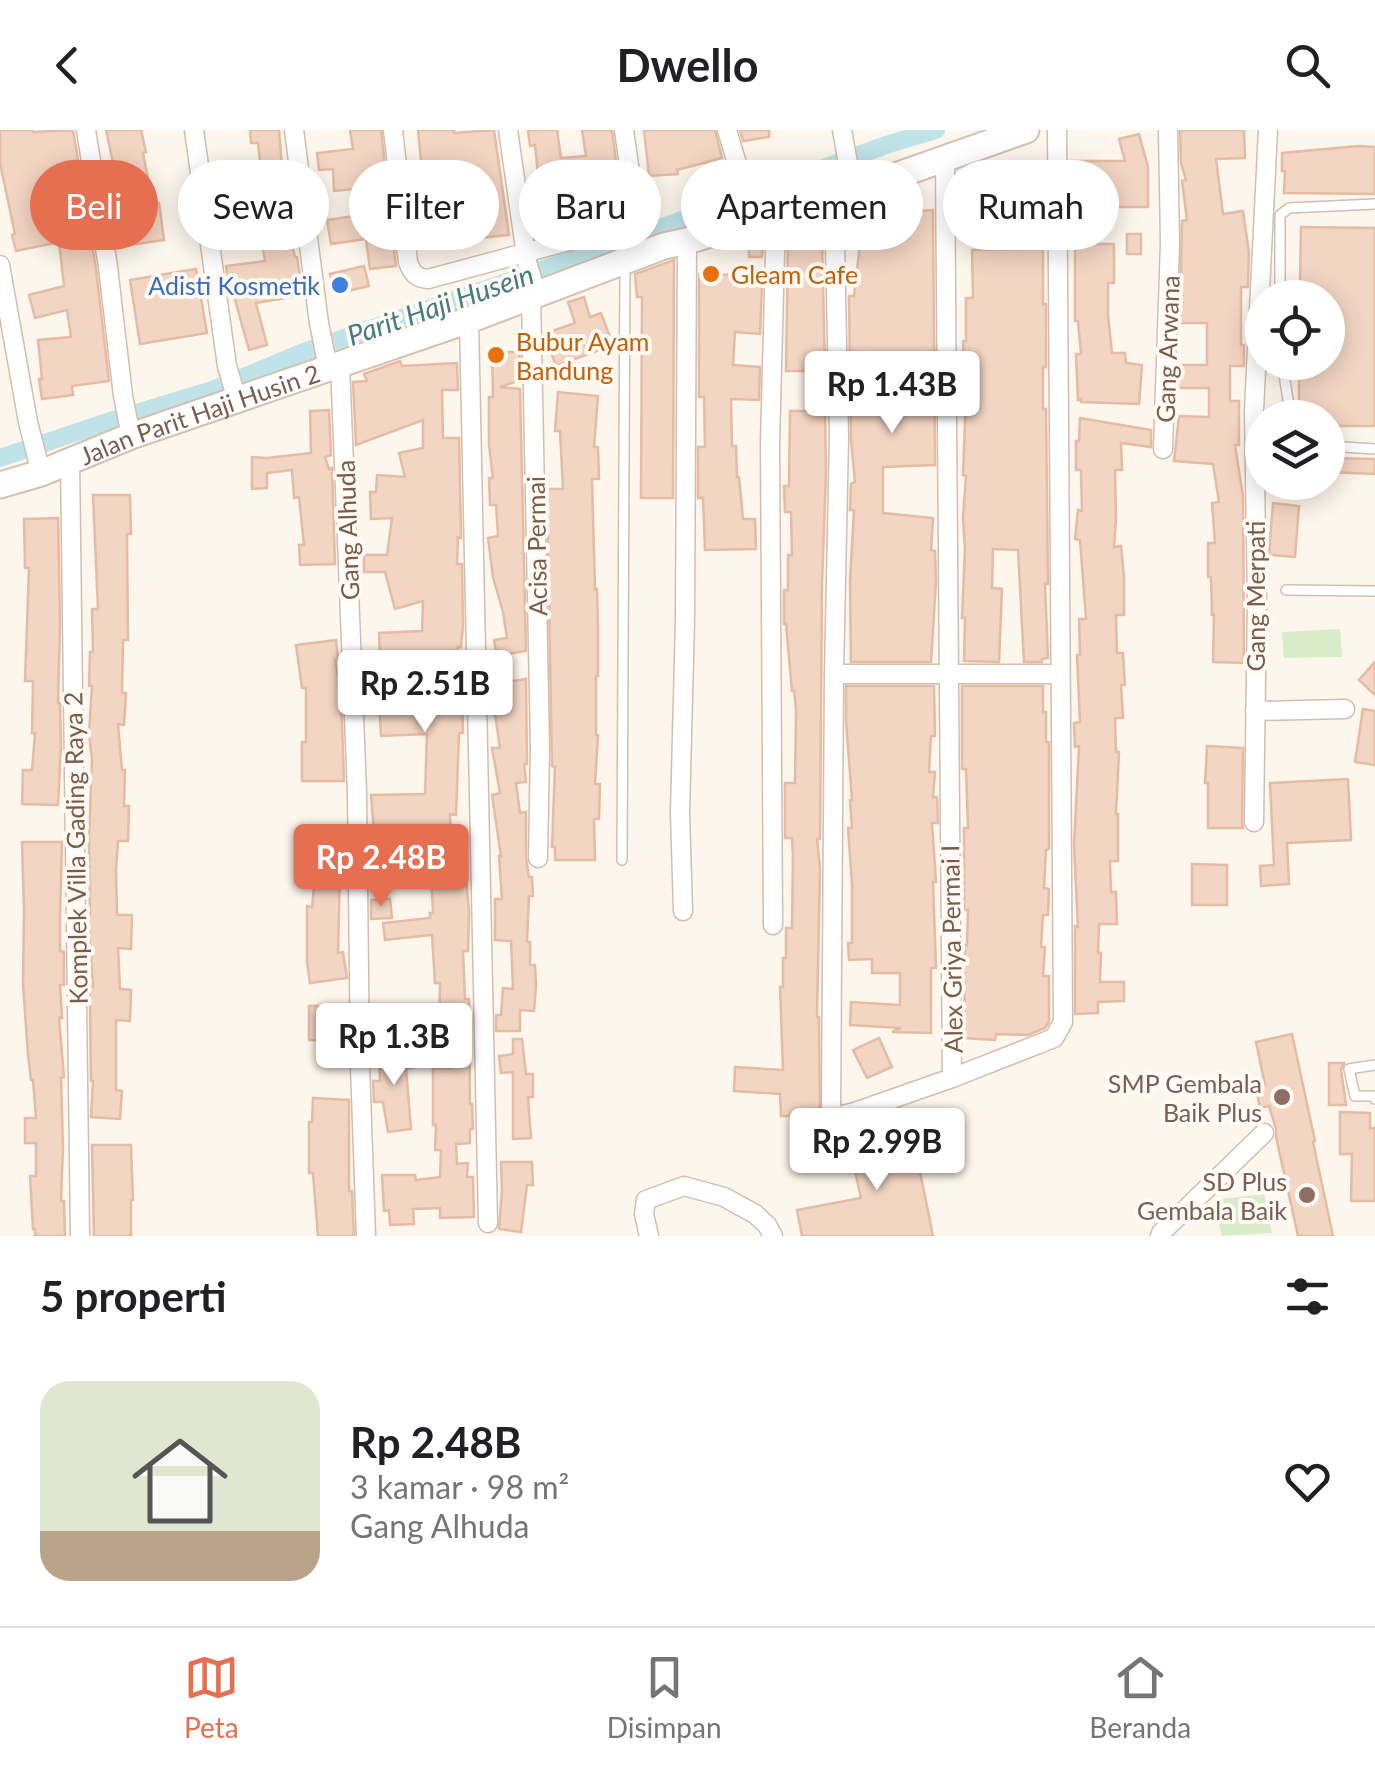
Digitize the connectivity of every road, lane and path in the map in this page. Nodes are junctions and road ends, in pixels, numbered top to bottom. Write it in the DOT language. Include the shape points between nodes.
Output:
graph roads {
  1 [pos="86,130"];
  2 [pos="194,130"];
  3 [pos="294,130"];
  4 [pos="392,130"];
  5 [pos="508,130"];
  6 [pos="624,130"];
  7 [pos="726,130"];
  8 [pos="842,130"];
  9 [pos="1026,130"];
  10 [pos="1057,130"];
  11 [pos="1168,130"];
  12 [pos="1268,130"];
  13 [pos="958,145"];
  14 [pos="735,160"];
  15 [pos="844,160"];
  16 [pos="910,160"];
  17 [pos="1375,204"];
  18 [pos="681,242"];
  19 [pos="687,250"];
  20 [pos="762,250"];
  21 [pos="843,250"];
  22 [pos="527,258"];
  23 [pos="624,260"];
  24 [pos="0,265"];
  25 [pos="1280,280"];
  26 [pos="534,291"];
  27 [pos="469,320"];
  28 [pos="332,364"];
  29 [pos="236,395"];
  30 [pos="130,432"];
  31 [pos="1345,447"];
  32 [pos="1163,449"];
  33 [pos="1375,449"];
  34 [pos="70,460"];
  35 [pos="40,469"];
  36 [pos="0,486"];
  37 [pos="1286,590"];
  38 [pos="1375,591"];
  39 [pos="947,673"];
  40 [pos="834,674"];
  41 [pos="1060,674"];
  42 [pos="1345,709"];
  43 [pos="1255,710"];
  44 [pos="1254,822"];
  45 [pos="538,858"];
  46 [pos="622,860"];
  47 [pos="682,910"];
  48 [pos="773,926"];
  49 [pos="1375,1064"];
  50 [pos="952,1078"];
  51 [pos="1375,1100"];
  52 [pos="1264,1133"];
  53 [pos="488,1223"];
  54 [pos="80,1236"];
  55 [pos="366,1236"];
  56 [pos="649,1236"];
  57 [pos="773,1236"];
  58 [pos="1160,1236"];
  1 -- 30 [label="street"];
  2 -- 29 [label="street"];
  3 -- 28 [label="street, Gang Alhuda" via="319,323"];
  4 -- 22 [label="street" via="411,272 428,279"];
  5 -- 22 [label="street, Acisa Permai"];
  6 -- 22 [label="street" via="636,214 617,228"];
  7 -- 14 [label="street"];
  8 -- 15 [label="street"];
  9 -- 13 [label="street, Jalan Parit Haji Husin 2"];
  10 -- 41 [label="street, Alex Griya Permai I"];
  11 -- 32 [label="street, Gang Arwana"];
  12 -- 43 [label="street, Gang Merpati" via="1254,410"];
  13 -- 16 [label="street, Jalan Parit Haji Husin 2"];
  13 -- 39 [label="street, Alex Griya Permai I"];
  17 -- 25 [label="lane" via="1283,211"];
  18 -- 23 [label="street, Jalan Parit Haji Husin 2"];
  19 -- 47 [label="street"];
  20 -- 48 [label="street" via="770,444"];
  21 -- 40 [label="street"];
  22 -- 26 [label="street, Acisa Permai"];
  23 -- 26 [label="street, Jalan Parit Haji Husin 2"];
  23 -- 46 [label="lane"];
  24 -- 35 [label="street"];
  26 -- 27 [label="street, Jalan Parit Haji Husin 2"];
  26 -- 45 [label="street, Acisa Permai"];
  27 -- 28 [label="street, Jalan Parit Haji Husin 2"];
  27 -- 53 [label="street"];
  28 -- 29 [label="street, Jalan Parit Haji Husin 2"];
  28 -- 55 [label="street, Gang Alhuda" via="357,792"];
  29 -- 30 [label="street, Jalan Parit Haji Husin 2"];
  30 -- 34 [label="street, Jalan Parit Haji Husin 2"];
  31 -- 33 [label="lane"];
  34 -- 35 [label="street, Jalan Parit Haji Husin 2"];
  34 -- 54 [label="street, Komplek Villa Gading Raya 2"];
  35 -- 36 [label="street, Jalan Parit Haji Husin 2"];
  37 -- 38 [label="lane"];
  39 -- 40 [label="street"];
  39 -- 41 [label="street"];
  39 -- 50 [label="street, Alex Griya Permai I"];
  40 -- 50 [label="street" via="831,1112 855,1112"];
  41 -- 50 [label="street, Alex Griya Permai I" via="1063,1022 1054,1038"];
  42 -- 43 [label="street"];
  43 -- 44 [label="street, Gang Merpati"];
  49 -- 51 [label="lane" via="1348,1069 1355,1096"];
  52 -- 58 [label="street"];
  56 -- 57 [label="street" via="646,1200 684,1186 755,1214"];
}
